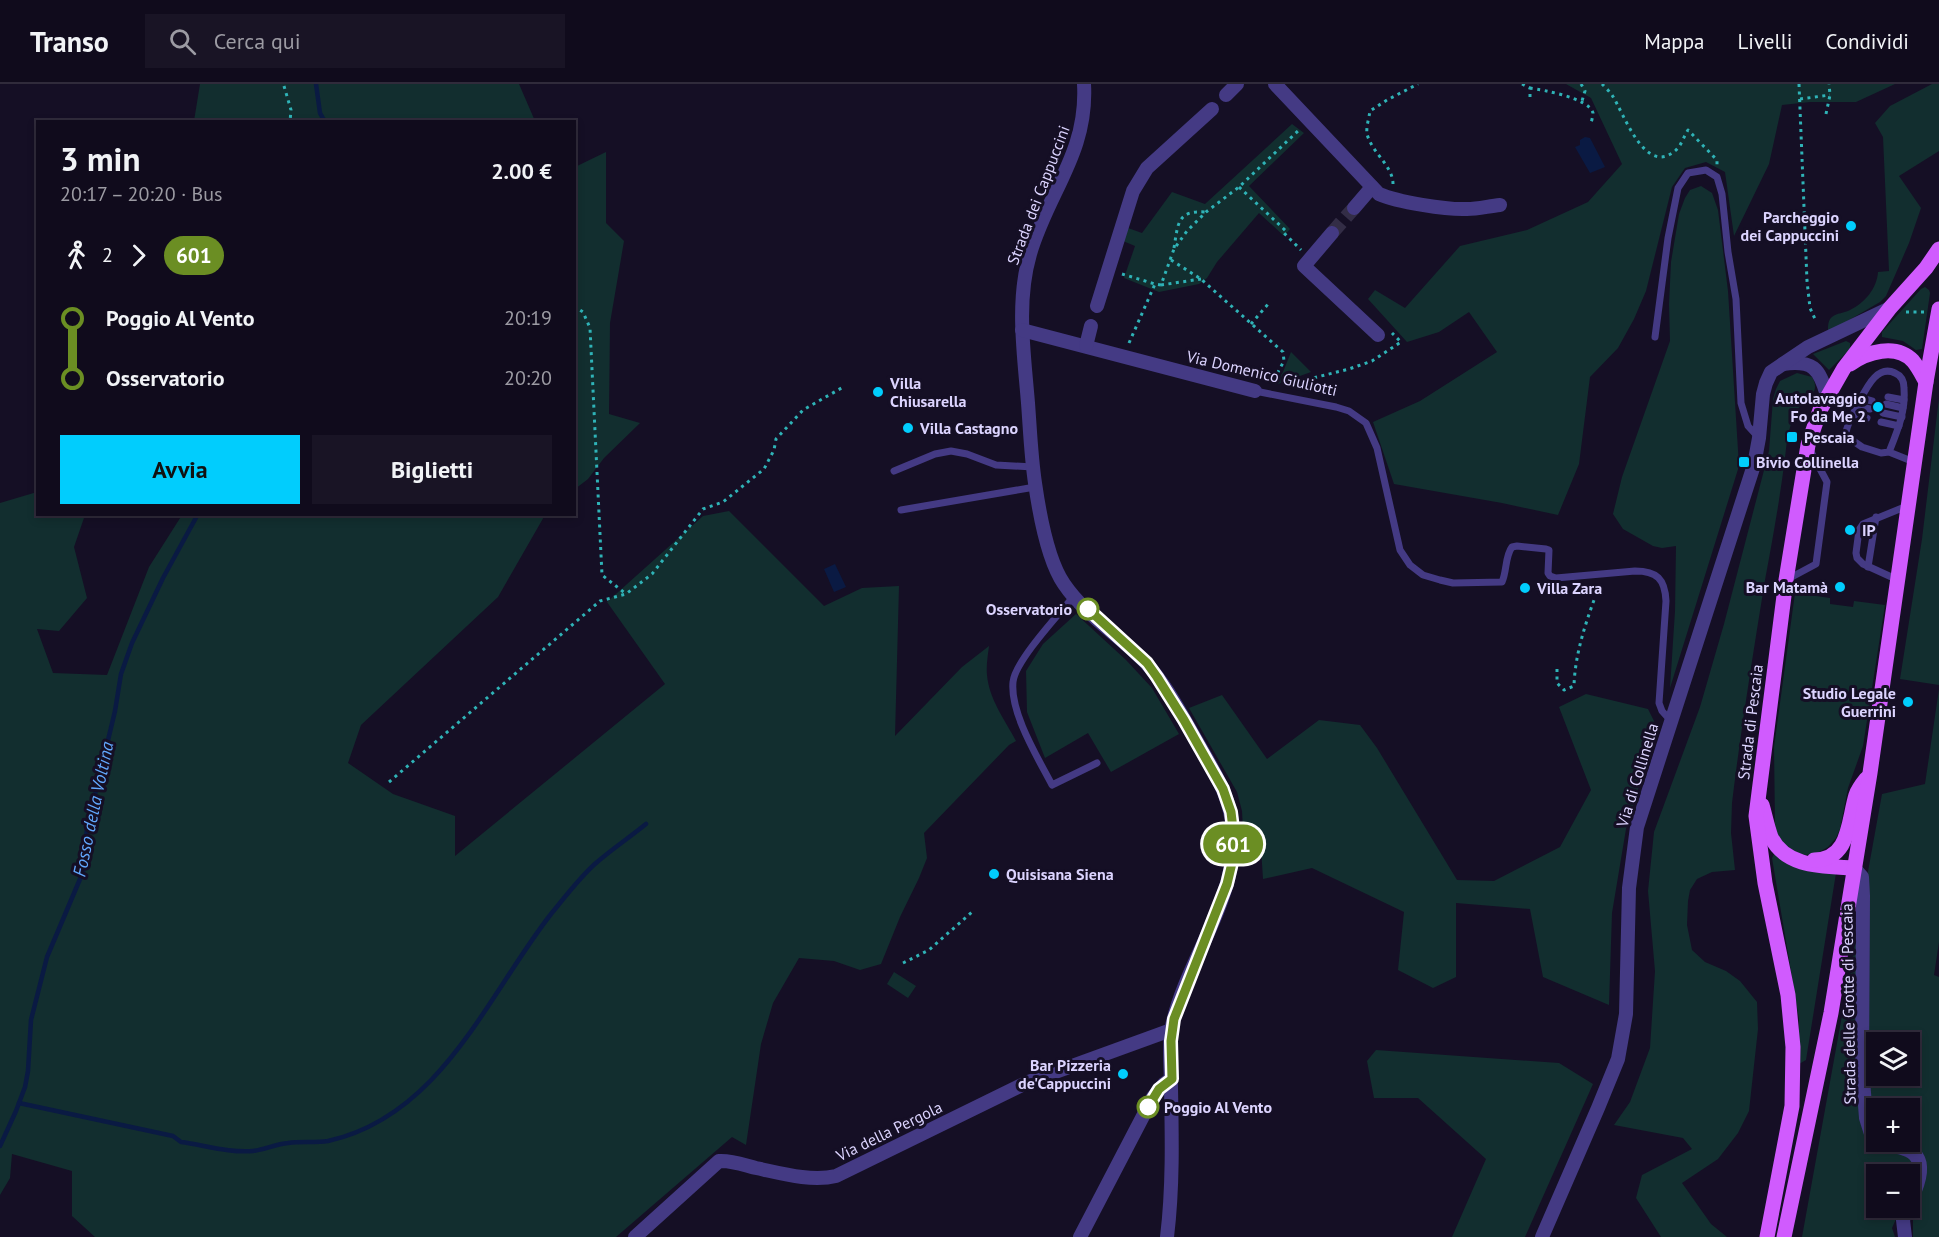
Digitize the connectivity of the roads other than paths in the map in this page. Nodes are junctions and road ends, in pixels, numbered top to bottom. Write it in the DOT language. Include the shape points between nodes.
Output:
graph roads {
  1 [pos="1084,84"];
  2 [pos="1237,84"];
  3 [pos="1275,84"];
  4 [pos="1226,95"];
  5 [pos="1212,109"];
  6 [pos="1372,187"];
  7 [pos="1500,205"];
  8 [pos="1354,207"];
  9 [pos="1332,232"];
  10 [pos="1939,249"];
  11 [pos="1097,306"];
  12 [pos="1895,310"];
  13 [pos="1933,311"];
  14 [pos="1091,326"];
  15 [pos="1023,330"];
  16 [pos="1385,334"];
  17 [pos="1655,336"];
  18 [pos="1831,336"];
  19 [pos="1866,338"];
  20 [pos="1086,346"];
  21 [pos="1911,360"];
  22 [pos="1783,364"];
  23 [pos="1844,368"];
  24 [pos="1926,382"];
  25 [pos="1260,390"];
  26 [pos="1827,395"];
  27 [pos="1863,395"];
  28 [pos="1873,397"];
  29 [pos="1887,401"];
  30 [pos="1904,404"];
  31 [pos="1857,406"];
  32 [pos="1870,409"];
  33 [pos="1883,413"];
  34 [pos="1853,414"];
  35 [pos="1902,417"];
  36 [pos="1867,418"];
  37 [pos="1881,422"];
  38 [pos="1899,426"];
  39 [pos="1760,438"];
  40 [pos="1808,445"];
  41 [pos="1889,452"];
  42 [pos="1914,462"];
  43 [pos="1033,466"];
  44 [pos="894,471"];
  45 [pos="1035,487"];
  46 [pos="1908,506"];
  47 [pos="901,510"];
  48 [pos="1876,517"];
  49 [pos="1868,567"];
  50 [pos="1786,580"];
  51 [pos="1898,580"];
  52 [pos="1074,596"];
  53 [pos="1671,721"];
  54 [pos="1097,763"];
  55 [pos="1870,773"];
  56 [pos="1758,797"];
  57 [pos="1790,858"];
  58 [pos="1854,868"];
  59 [pos="1171,1030"];
  60 [pos="1172,1079"];
  61 [pos="1866,1112"];
  62 [pos="1904,1218"];
  63 [pos="635,1237"];
  64 [pos="1080,1237"];
  65 [pos="1167,1237"];
  66 [pos="1542,1237"];
  67 [pos="1767,1237"];
  68 [pos="1784,1237"];
  69 [pos="1905,1237"];
  1 -- 15 [label="street, Strada dei Cappuccini" via="1080,136 1031,252 1024,279"];
  2 -- 4 [label="street"];
  3 -- 6 [label="street"];
  5 -- 11 [label="street" via="1140,177"];
  6 -- 7 [label="street" via="1391,198 1455,208"];
  6 -- 8 [label="street"];
  9 -- 16 [label="street" via="1304,266"];
  10 -- 12 [label="main road, Strada di Pescaia"];
  12 -- 18 [label="street, Via di Collinella"];
  12 -- 19 [label="main road, Strada di Pescaia"];
  13 -- 24 [label="main road"];
  14 -- 20 [label="street"];
  15 -- 20 [label="street, Via Domenico Giuliotti"];
  15 -- 43 [label="street, Strada dei Cappuccini"];
  17 -- 39 [label="lane" via="1678,188 1688,173 1706,170 1717,177 1722,194 1736,299 1741,403 1748,426"];
  18 -- 19 [label="street, Via di Collinella"];
  18 -- 22 [label="street, Via di Collinella"];
  19 -- 21 [label="main road" via="1896,346"];
  19 -- 23 [label="main road, Strada di Pescaia"];
  20 -- 25 [label="street, Via Domenico Giuliotti"];
  21 -- 23 [label="main road" via="1891,352 1877,352"];
  21 -- 24 [label="main road"];
  22 -- 26 [label="street" via="1800,363 1815,368"];
  22 -- 39 [label="street, Via di Collinella" via="1771,372 1766,383"];
  23 -- 26 [label="main road, Strada di Pescaia"];
  24 -- 42 [label="main road"];
  25 -- 53 [label="lane, Via Domenico Giuliotti" via="1349,411 1366,423 1377,448 1400,550 1423,575 1453,583 1502,582 1509,551 1517,546 1549,550 1550,576 1647,571 1656,575 1662,581 1666,601 1659,703"];
  26 -- 40 [label="main road, Strada di Pescaia"];
  27 -- 28 [label="lane"];
  27 -- 30 [label="lane" via="1877,375 1892,371 1903,380"];
  27 -- 31 [label="lane"];
  29 -- 30 [label="lane"];
  30 -- 35 [label="lane"];
  31 -- 32 [label="lane"];
  31 -- 34 [label="lane"];
  33 -- 35 [label="lane"];
  34 -- 36 [label="lane"];
  34 -- 41 [label="lane" via="1846,429 1849,438 1870,450"];
  35 -- 38 [label="lane"];
  37 -- 38 [label="lane"];
  38 -- 41 [label="lane"];
  39 -- 53 [label="street, Via di Collinella"];
  40 -- 50 [label="main road, Strada di Pescaia"];
  40 -- 50 [label="lane" via="1827,482 1816,564"];
  41 -- 42 [label="lane"];
  42 -- 46 [label="main road"];
  43 -- 44 [label="lane" via="996,465 951,451"];
  43 -- 45 [label="street, Strada dei Cappuccini"];
  45 -- 47 [label="lane"];
  45 -- 52 [label="street, Strada dei Cappuccini" via="1054,566"];
  46 -- 48 [label="lane"];
  46 -- 51 [label="main road"];
  48 -- 49 [label="lane"];
  48 -- 49 [label="lane" via="1859,531 1856,555"];
  49 -- 51 [label="lane"];
  50 -- 56 [label="main road, Strada di Pescaia"];
  51 -- 55 [label="main road"];
  52 -- 54 [label="lane" via="1021,664 1013,688 1023,729 1052,785"];
  52 -- 59 [label="street, Strada dei Cappuccini" via="1147,663 1218,780 1231,812 1230,874"];
  53 -- 66 [label="street, Via di Collinella" via="1636,836 1629,888 1626,1014 1618,1059"];
  55 -- 57 [label="main road" via="1857,792 1840,849 1822,859"];
  55 -- 58 [label="main road"];
  56 -- 57 [label="main road" via="1774,841 1782,854"];
  56 -- 67 [label="main road, Strada di Pescaia" via="1761,859 1788,995 1793,1047 1791,1106"];
  57 -- 58 [label="main road"];
  58 -- 61 [label="street, Strada delle Grotte di Pescaia" via="1862,877 1863,888 1862,1066"];
  58 -- 68 [label="main road" via="1831,1013"];
  59 -- 60 [label="street, Strada dei Cappuccini"];
  59 -- 63 [label="street, Via della Pergola" via="1028,1082 836,1176 818,1178 718,1161"];
  60 -- 64 [label="street" via="1153,1098"];
  60 -- 65 [label="street, Strada dei Cappuccini" via="1172,1175"];
  62 -- 69 [label="street"];
}
